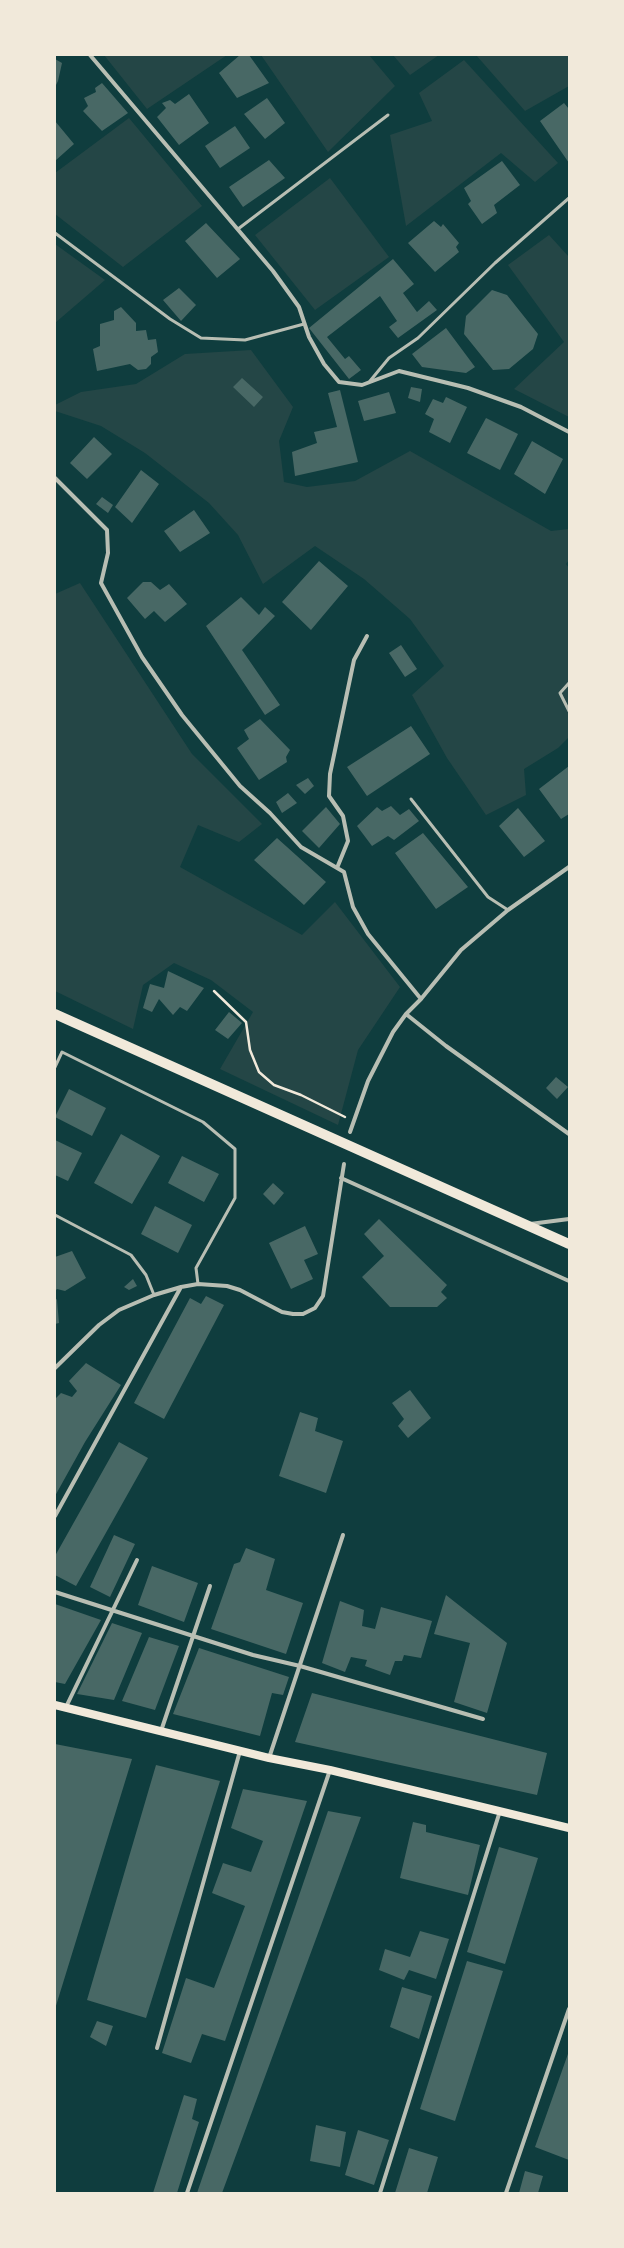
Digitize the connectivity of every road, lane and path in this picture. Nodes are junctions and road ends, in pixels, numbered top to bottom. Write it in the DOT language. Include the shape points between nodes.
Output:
graph roads {
  1 [pos="90,55"];
  2 [pos="388,115"];
  3 [pos="569,198"];
  4 [pos="238,229"];
  5 [pos="55,233"];
  6 [pos="304,324"];
  7 [pos="369,383"];
  8 [pos="569,432"];
  9 [pos="55,478"];
  10 [pos="367,636"];
  11 [pos="569,683"];
  12 [pos="569,711"];
  13 [pos="411,799"];
  14 [pos="569,867"];
  15 [pos="337,868"];
  16 [pos="508,910"];
  17 [pos="214,991"];
  18 [pos="421,999"];
  19 [pos="55,1014"];
  20 [pos="406,1014"];
  21 [pos="55,1067"];
  22 [pos="352,1121"];
  23 [pos="350,1132"];
  24 [pos="569,1134"];
  25 [pos="344,1164"];
  26 [pos="341,1178"];
  27 [pos="55,1215"];
  28 [pos="569,1219"];
  29 [pos="526,1225"];
  30 [pos="569,1244"];
  31 [pos="569,1282"];
  32 [pos="198,1284"];
  33 [pos="181,1287"];
  34 [pos="154,1295"];
  35 [pos="55,1368"];
  36 [pos="55,1516"];
  37 [pos="343,1535"];
  38 [pos="138,1560"];
  39 [pos="210,1586"];
  40 [pos="55,1592"];
  41 [pos="112,1610"];
  42 [pos="193,1636"];
  43 [pos="300,1666"];
  44 [pos="55,1705"];
  45 [pos="66,1707"];
  46 [pos="483,1719"];
  47 [pos="161,1731"];
  48 [pos="240,1751"];
  49 [pos="269,1758"];
  50 [pos="330,1770"];
  51 [pos="500,1811"];
  52 [pos="569,1828"];
  53 [pos="569,2008"];
  54 [pos="157,2048"];
  55 [pos="187,2193"];
  56 [pos="380,2193"];
  57 [pos="506,2193"];
  1 -- 4 [label="street"];
  2 -- 4 [label="lane"];
  3 -- 7 [label="lane" via="495,263 418,338 389,358"];
  4 -- 6 [label="street" via="273,270 299,307"];
  5 -- 6 [label="lane" via="170,319 201,338 245,340"];
  6 -- 7 [label="street" via="324,364 339,382 362,385"];
  7 -- 8 [label="street" via="399,372 468,388 521,407"];
  9 -- 15 [label="street" via="107,530 108,553 101,583 142,657 182,715 240,786 302,846"];
  10 -- 15 [label="street" via="354,660 330,774 329,796 343,816 348,841"];
  11 -- 12 [label="lane" via="560,693"];
  13 -- 16 [label="lane" via="488,897"];
  14 -- 16 [label="street"];
  15 -- 18 [label="street" via="344,872 353,907 368,934"];
  16 -- 18 [label="street" via="461,950"];
  17 -- 22 [label="path" via="246,1022 250,1050 258,1072 274,1085 301,1095"];
  18 -- 20 [label="street"];
  19 -- 29 [label="main road"];
  20 -- 22 [label="street" via="393,1032 368,1081"];
  20 -- 24 [label="street" via="446,1046"];
  21 -- 32 [label="lane" via="62,1052 203,1122 235,1149 235,1198 196,1268"];
  22 -- 23 [label="street"];
  25 -- 26 [label="street"];
  26 -- 31 [label="street"];
  26 -- 32 [label="street" via="323,1296 315,1308 303,1314 282,1312 240,1290 227,1286"];
  27 -- 34 [label="lane" via="131,1255 146,1274"];
  28 -- 29 [label="street"];
  29 -- 30 [label="main road"];
  32 -- 33 [label="street"];
  33 -- 34 [label="street"];
  33 -- 36 [label="street"];
  34 -- 35 [label="street" via="119,1310 99,1325"];
  37 -- 43 [label="street"];
  38 -- 41 [label="street"];
  39 -- 42 [label="street"];
  40 -- 41 [label="street"];
  41 -- 42 [label="street"];
  41 -- 45 [label="street"];
  42 -- 43 [label="street"];
  42 -- 47 [label="street"];
  43 -- 46 [label="street"];
  43 -- 49 [label="street"];
  44 -- 45 [label="main road"];
  45 -- 47 [label="main road"];
  47 -- 48 [label="main road"];
  48 -- 49 [label="main road"];
  48 -- 54 [label="street"];
  49 -- 50 [label="main road"];
  50 -- 51 [label="main road"];
  50 -- 55 [label="street"];
  51 -- 52 [label="main road"];
  51 -- 56 [label="street"];
  53 -- 57 [label="street"];
}
